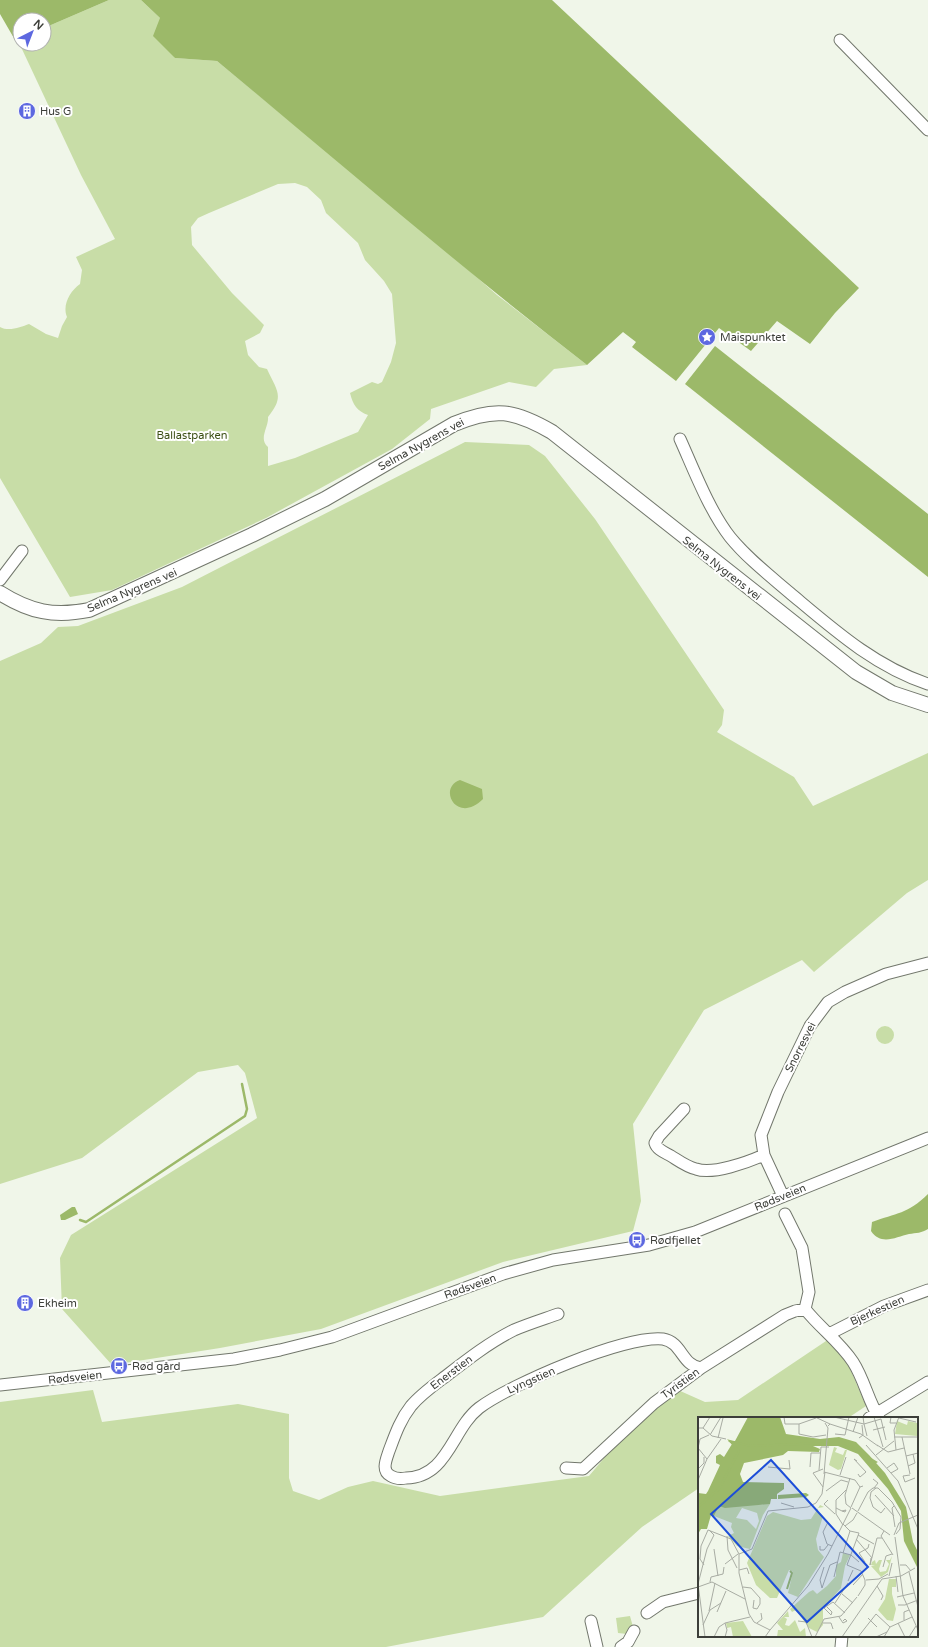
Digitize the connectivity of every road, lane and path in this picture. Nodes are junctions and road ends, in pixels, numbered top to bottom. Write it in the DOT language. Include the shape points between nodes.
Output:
graph roads {
  1 [pos="840,40"];
  2 [pos="928,130"];
  3 [pos="680,439"];
  4 [pos="22,551"];
  5 [pos="0,580"];
  6 [pos="0,594"];
  7 [pos="928,684"];
  8 [pos="928,705"];
  9 [pos="928,963"];
  10 [pos="684,1109"];
  11 [pos="928,1138"];
  12 [pos="764,1154"];
  13 [pos="783,1196"];
  14 [pos="785,1214"];
  15 [pos="928,1290"];
  16 [pos="805,1310"];
  17 [pos="558,1314"];
  18 [pos="829,1334"];
  19 [pos="701,1368"];
  20 [pos="928,1382"];
  21 [pos="0,1385"];
  22 [pos="875,1417"];
  23 [pos="566,1468"];
  24 [pos="385,1470"];
  25 [pos="698,1593"];
  26 [pos="647,1613"];
  27 [pos="591,1621"];
  28 [pos="634,1631"];
  29 [pos="842,1637"];
  30 [pos="597,1647"];
  31 [pos="621,1647"];
  32 [pos="841,1647"];
  1 -- 2 [label="street"];
  3 -- 7 [label="street" via="710,503 729,536 748,557 864,654 910,678"];
  4 -- 5 [label="street"];
  6 -- 8 [label="main road, Selma Nygrens vei" via="16,603 50,613 70,614 89,610 252,536 318,502 454,424 473,416 506,413 532,421 552,432 856,672 892,693"];
  9 -- 12 [label="street, Snorresvei" via="886,974 844,992 828,1002 818,1013 804,1037 766,1120 760,1140"];
  10 -- 12 [label="street" via="655,1143 683,1164 696,1170 708,1170 740,1165"];
  11 -- 13 [label="street, Rødsveien"];
  12 -- 13 [label="street, Snorresvei"];
  13 -- 21 [label="street, Rødsveien" via="695,1232 649,1245 553,1260 503,1274 332,1337 280,1350 193,1364"];
  14 -- 16 [label="street" via="802,1248 809,1292"];
  15 -- 18 [label="street, Bjerkestien" via="876,1309"];
  16 -- 18 [label="street"];
  16 -- 19 [label="street, Tyristien" via="785,1315"];
  17 -- 24 [label="street, Enerstien" via="515,1330 491,1344 424,1393 411,1406 397,1428 385,1461"];
  18 -- 22 [label="street" via="852,1360"];
  19 -- 23 [label="street, Tyristien" via="654,1403 583,1469"];
  19 -- 24 [label="street, Lyngstien" via="689,1364 679,1348 663,1339 622,1344 534,1378 479,1408 466,1421 438,1465 422,1476 397,1479"];
  20 -- 22 [label="street"];
  25 -- 26 [label="street" via="664,1602"];
  27 -- 30 [label="street"];
  28 -- 31 [label="street" via="628,1642"];
  29 -- 32 [label="street"];
}
